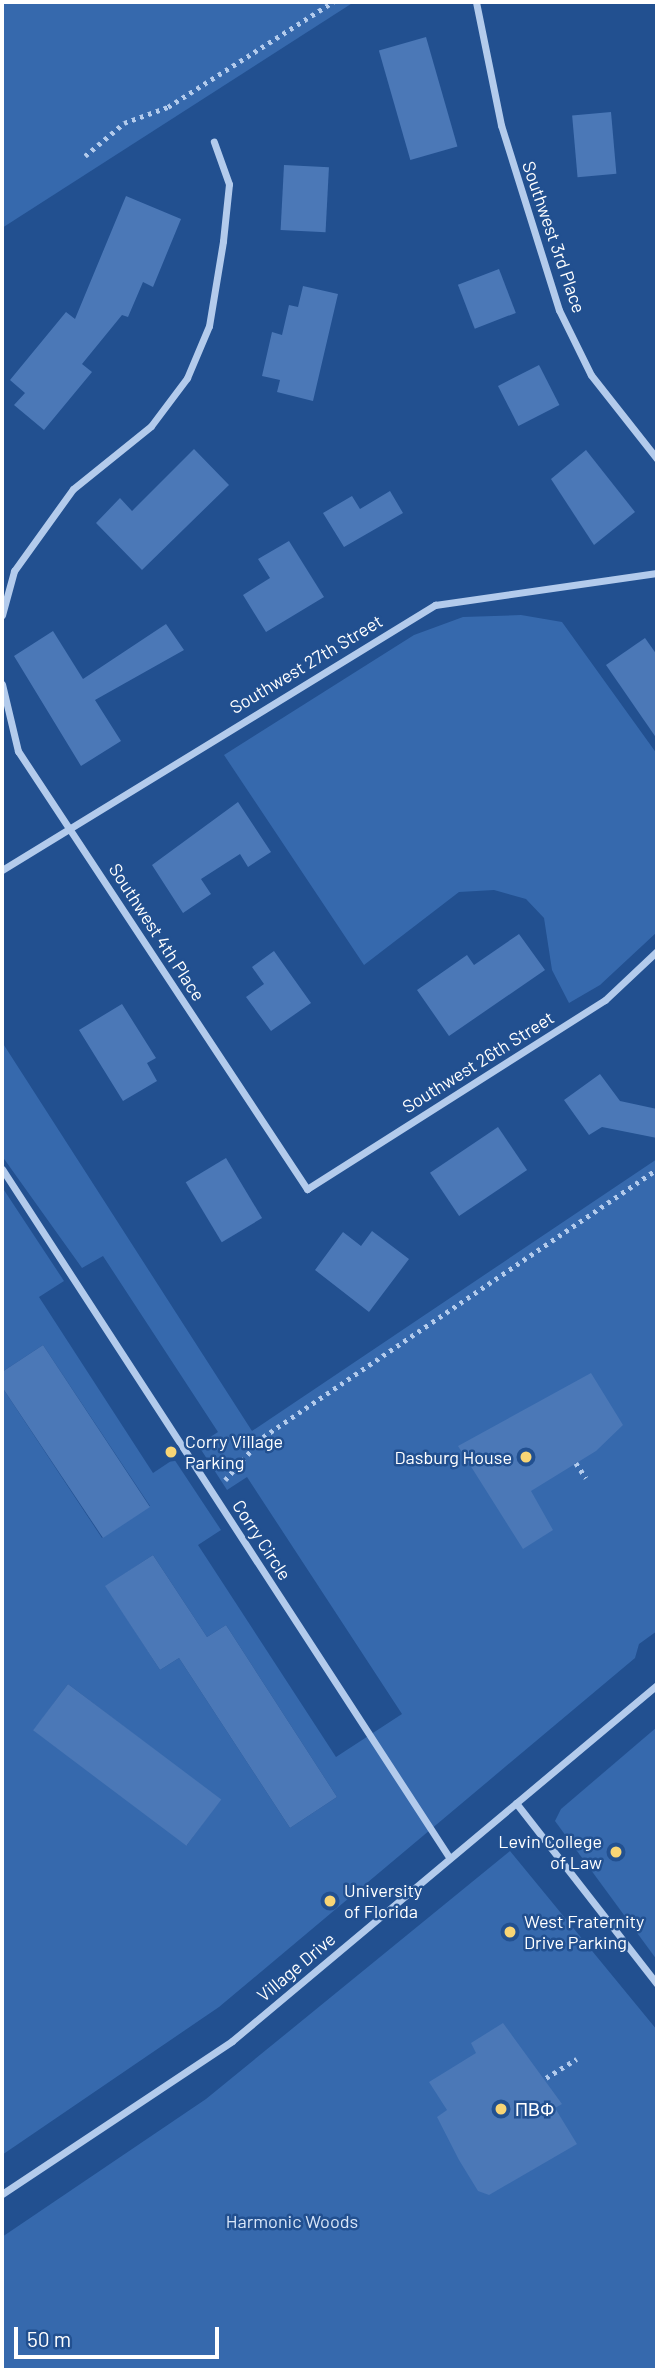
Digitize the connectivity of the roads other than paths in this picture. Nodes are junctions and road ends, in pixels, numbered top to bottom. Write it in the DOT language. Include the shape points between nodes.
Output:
graph roads {
  1 [pos="476,2"];
  2 [pos="214,142"];
  3 [pos="657,459"];
  4 [pos="657,573"];
  5 [pos="2,615"];
  6 [pos="2,684"];
  7 [pos="71,827"];
  8 [pos="2,870"];
  9 [pos="657,951"];
  10 [pos="2,1169"];
  11 [pos="307,1189"];
  12 [pos="657,1685"];
  13 [pos="516,1803"];
  14 [pos="449,1857"];
  15 [pos="657,1984"];
  16 [pos="2,2194"];
  1 -- 3 [label="street, Southwest 3rd Place" via="501,125 559,310 591,375"];
  2 -- 5 [label="street" via="229,184 223,242 209,326 187,377 151,426 73,489 14,571"];
  4 -- 7 [label="street, Southwest 27th Street" via="435,606"];
  6 -- 7 [label="street, Southwest 4th Place" via="18,751"];
  7 -- 8 [label="street, Southwest 27th Street"];
  7 -- 11 [label="street, Southwest 4th Place"];
  9 -- 11 [label="street, Southwest 26th Street" via="605,1000"];
  10 -- 14 [label="street, Corry Circle"];
  12 -- 13 [label="street, Village Drive"];
  13 -- 14 [label="street, Village Drive"];
  13 -- 15 [label="street"];
  14 -- 16 [label="street, Village Drive" via="232,2042"];
}
